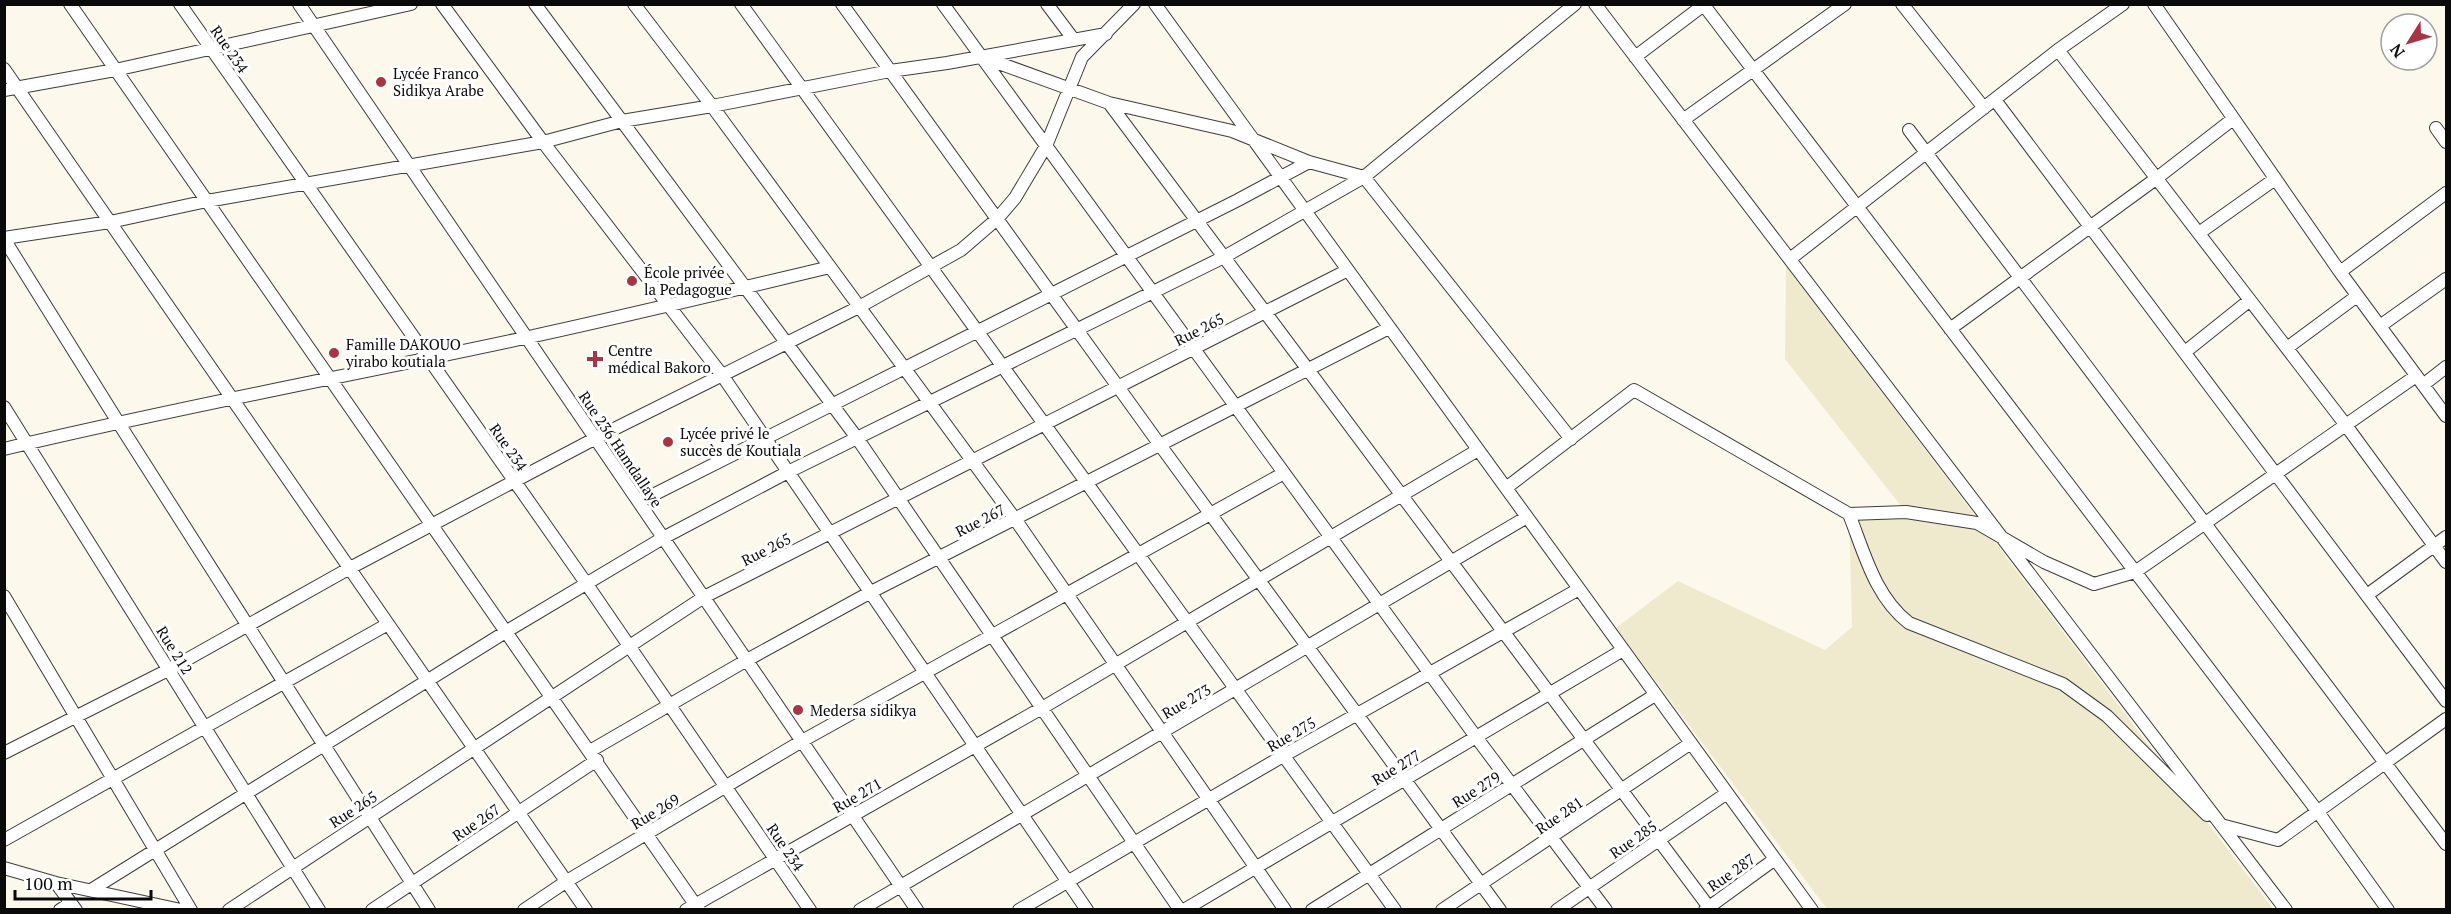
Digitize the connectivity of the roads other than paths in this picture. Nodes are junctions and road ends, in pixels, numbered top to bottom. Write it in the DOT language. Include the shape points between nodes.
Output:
graph roads {
  1 [pos="70,4"];
  2 [pos="180,4"];
  3 [pos="299,4"];
  4 [pos="411,4"];
  5 [pos="442,4"];
  6 [pos="535,4"];
  7 [pos="634,4"];
  8 [pos="741,4"];
  9 [pos="842,4"];
  10 [pos="943,4"];
  11 [pos="1047,4"];
  12 [pos="1134,4"];
  13 [pos="1155,4"];
  14 [pos="1575,4"];
  15 [pos="1595,4"];
  16 [pos="1845,4"];
  17 [pos="1902,4"];
  18 [pos="2123,4"];
  19 [pos="2154,4"];
  20 [pos="1704,5"];
  21 [pos="314,26"];
  22 [pos="1107,34"];
  23 [pos="1074,40"];
  24 [pos="211,49"];
  25 [pos="2058,50"];
  26 [pos="981,57"];
  27 [pos="1635,57"];
  28 [pos="4,69"];
  29 [pos="115,70"];
  30 [pos="1753,70"];
  31 [pos="890,71"];
  32 [pos="803,88"];
  33 [pos="11,89"];
  34 [pos="1068,90"];
  35 [pos="1995,100"];
  36 [pos="1109,103"];
  37 [pos="712,106"];
  38 [pos="1984,108"];
  39 [pos="2233,119"];
  40 [pos="1683,120"];
  41 [pos="622,122"];
  42 [pos="2436,128"];
  43 [pos="1909,130"];
  44 [pos="1253,140"];
  45 [pos="543,142"];
  46 [pos="2446,142"];
  47 [pos="1046,146"];
  48 [pos="1926,153"];
  49 [pos="1309,162"];
  50 [pos="410,167"];
  51 [pos="1364,177"];
  52 [pos="1280,178"];
  53 [pos="2157,178"];
  54 [pos="2275,179"];
  55 [pos="306,184"];
  56 [pos="2446,193"];
  57 [pos="207,201"];
  58 [pos="1857,207"];
  59 [pos="1304,211"];
  60 [pos="997,219"];
  61 [pos="1197,221"];
  62 [pos="110,222"];
  63 [pos="2091,227"];
  64 [pos="2199,233"];
  65 [pos="4,239"];
  66 [pos="1224,256"];
  67 [pos="1126,257"];
  68 [pos="1790,259"];
  69 [pos="830,267"];
  70 [pos="931,267"];
  71 [pos="1348,270"];
  72 [pos="2340,272"];
  73 [pos="2020,278"];
  74 [pos="2446,279"];
  75 [pos="745,287"];
  76 [pos="1152,292"];
  77 [pos="1051,294"];
  78 [pos="2357,296"];
  79 [pos="2250,300"];
  80 [pos="669,305"];
  81 [pos="859,307"];
  82 [pos="1266,312"];
  83 [pos="2379,326"];
  84 [pos="1389,328"];
  85 [pos="1077,329"];
  86 [pos="1950,329"];
  87 [pos="978,331"];
  88 [pos="527,338"];
  89 [pos="786,343"];
  90 [pos="2287,348"];
  91 [pos="1194,349"];
  92 [pos="2185,352"];
  93 [pos="427,357"];
  94 [pos="1003,366"];
  95 [pos="2446,367"];
  96 [pos="903,369"];
  97 [pos="1308,370"];
  98 [pos="722,375"];
  99 [pos="330,378"];
  100 [pos="2420,380"];
  101 [pos="1119,387"];
  102 [pos="232,399"];
  103 [pos="929,402"];
  104 [pos="832,404"];
  105 [pos="4,407"];
  106 [pos="1236,407"];
  107 [pos="2446,416"];
  108 [pos="118,422"];
  109 [pos="1045,424"];
  110 [pos="2346,424"];
  111 [pos="596,438"];
  112 [pos="765,438"];
  113 [pos="857,438"];
  114 [pos="1571,439"];
  115 [pos="27,443"];
  116 [pos="1160,445"];
  117 [pos="4,449"];
  118 [pos="1478,450"];
  119 [pos="972,461"];
  120 [pos="788,472"];
  121 [pos="1284,473"];
  122 [pos="2276,473"];
  123 [pos="515,482"];
  124 [pos="1086,482"];
  125 [pos="1506,488"];
  126 [pos="1401,494"];
  127 [pos="898,498"];
  128 [pos="639,502"];
  129 [pos="1211,513"];
  130 [pos="1849,514"];
  131 [pos="1527,517"];
  132 [pos="1015,519"];
  133 [pos="2205,523"];
  134 [pos="434,526"];
  135 [pos="830,533"];
  136 [pos="1330,537"];
  137 [pos="2446,537"];
  138 [pos="663,538"];
  139 [pos="2004,541"];
  140 [pos="2434,546"];
  141 [pos="1138,554"];
  142 [pos="940,557"];
  143 [pos="1452,562"];
  144 [pos="2446,562"];
  145 [pos="350,568"];
  146 [pos="2135,572"];
  147 [pos="1258,579"];
  148 [pos="586,583"];
  149 [pos="1579,589"];
  150 [pos="871,592"];
  151 [pos="1068,593"];
  152 [pos="2367,595"];
  153 [pos="4,596"];
  154 [pos="704,597"];
  155 [pos="1380,605"];
  156 [pos="1186,622"];
  157 [pos="388,624"];
  158 [pos="247,625"];
  159 [pos="507,631"];
  160 [pos="1503,632"];
  161 [pos="992,635"];
  162 [pos="628,645"];
  163 [pos="1308,647"];
  164 [pos="1623,650"];
  165 [pos="747,660"];
  166 [pos="1117,663"];
  167 [pos="170,669"];
  168 [pos="926,673"];
  169 [pos="1429,673"];
  170 [pos="427,680"];
  171 [pos="285,682"];
  172 [pos="1235,689"];
  173 [pos="1550,694"];
  174 [pos="1656,695"];
  175 [pos="552,696"];
  176 [pos="2446,701"];
  177 [pos="670,705"];
  178 [pos="1042,708"];
  179 [pos="1357,714"];
  180 [pos="77,716"];
  181 [pos="2446,719"];
  182 [pos="206,727"];
  183 [pos="1163,731"];
  184 [pos="1476,737"];
  185 [pos="1584,739"];
  186 [pos="802,741"];
  187 [pos="325,743"];
  188 [pos="1691,743"];
  189 [pos="975,746"];
  190 [pos="474,747"];
  191 [pos="4,753"];
  192 [pos="593,755"];
  193 [pos="1283,756"];
  194 [pos="2385,763"];
  195 [pos="1089,776"];
  196 [pos="114,779"];
  197 [pos="1405,779"];
  198 [pos="1512,784"];
  199 [pos="726,786"];
  200 [pos="1622,790"];
  201 [pos="1727,792"];
  202 [pos="246,794"];
  203 [pos="1209,798"];
  204 [pos="519,812"];
  205 [pos="2318,812"];
  206 [pos="852,814"];
  207 [pos="1022,814"];
  208 [pos="370,816"];
  209 [pos="1332,822"];
  210 [pos="2223,826"];
  211 [pos="1441,829"];
  212 [pos="647,833"];
  213 [pos="1552,837"];
  214 [pos="1659,839"];
  215 [pos="4,840"];
  216 [pos="1134,842"];
  217 [pos="2446,844"];
  218 [pos="157,850"];
  219 [pos="776,859"];
  220 [pos="1775,859"];
  221 [pos="292,867"];
  222 [pos="1256,867"];
  223 [pos="4,868"];
  224 [pos="1369,874"];
  225 [pos="1068,881"];
  226 [pos="412,882"];
  227 [pos="567,882"];
  228 [pos="56,883"];
  229 [pos="1481,884"];
  230 [pos="901,886"];
  231 [pos="1589,887"];
  232 [pos="91,890"];
  233 [pos="73,906"];
  234 [pos="694,908"];
  235 [pos="1708,908"];
  236 [pos="60,909"];
  237 [pos="180,909"];
  238 [pos="191,909"];
  239 [pos="229,909"];
  240 [pos="320,909"];
  241 [pos="372,909"];
  242 [pos="429,909"];
  243 [pos="524,909"];
  244 [pos="586,909"];
  245 [pos="810,909"];
  246 [pos="860,909"];
  247 [pos="917,909"];
  248 [pos="1019,909"];
  249 [pos="1087,909"];
  250 [pos="1182,909"];
  251 [pos="1285,909"];
  252 [pos="1312,909"];
  253 [pos="1395,909"];
  254 [pos="1442,909"];
  255 [pos="1500,909"];
  256 [pos="1557,909"];
  257 [pos="1606,909"];
  258 [pos="1812,909"];
  259 [pos="2286,909"];
  260 [pos="2388,909"];
  1 -- 29 [label="street"];
  2 -- 24 [label="street, Rue 234"];
  3 -- 21 [label="street, Rue 236 Hamdallaye"];
  4 -- 21 [label="street"];
  5 -- 45 [label="street"];
  6 -- 41 [label="street"];
  7 -- 37 [label="street"];
  8 -- 32 [label="street"];
  9 -- 31 [label="street"];
  10 -- 26 [label="street"];
  11 -- 23 [label="street"];
  12 -- 22 [label="street"];
  13 -- 44 [label="street"];
  14 -- 51 [label="street"];
  15 -- 27 [label="street"];
  16 -- 30 [label="street"];
  17 -- 38 [label="street"];
  18 -- 25 [label="street"];
  19 -- 39 [label="street"];
  20 -- 27 [label="street"];
  20 -- 30 [label="street"];
  21 -- 24 [label="street"];
  21 -- 50 [label="street, Rue 236 Hamdallaye"];
  22 -- 23 [label="street"];
  22 -- 34 [label="street" via="1082,57"];
  23 -- 26 [label="street"];
  24 -- 29 [label="street"];
  24 -- 55 [label="street, Rue 234"];
  25 -- 35 [label="street"];
  25 -- 53 [label="street"];
  26 -- 31 [label="street"];
  26 -- 34 [label="street"];
  26 -- 47 [label="street"];
  27 -- 40 [label="street"];
  28 -- 33 [label="street"];
  29 -- 33 [label="street"];
  29 -- 57 [label="street"];
  30 -- 40 [label="street"];
  30 -- 58 [label="street"];
  31 -- 32 [label="street"];
  31 -- 60 [label="street"];
  32 -- 37 [label="street"];
  32 -- 70 [label="street"];
  33 -- 62 [label="street"];
  34 -- 36 [label="street"];
  34 -- 47 [label="street"];
  35 -- 38 [label="street"];
  35 -- 63 [label="street"];
  36 -- 44 [label="street" via="1232,131"];
  36 -- 61 [label="street"];
  37 -- 41 [label="street"];
  37 -- 69 [label="street"];
  38 -- 48 [label="street"];
  39 -- 53 [label="street"];
  39 -- 54 [label="street"];
  40 -- 68 [label="street"];
  41 -- 45 [label="street"];
  41 -- 75 [label="street"];
  42 -- 46 [label="street"];
  43 -- 48 [label="street"];
  44 -- 49 [label="street"];
  44 -- 52 [label="street"];
  45 -- 50 [label="street"];
  45 -- 80 [label="street"];
  47 -- 60 [label="street" via="1015,198"];
  47 -- 67 [label="street"];
  48 -- 58 [label="street"];
  48 -- 73 [label="street"];
  49 -- 51 [label="street"];
  49 -- 52 [label="street"];
  50 -- 55 [label="street"];
  50 -- 88 [label="street, Rue 236 Hamdallaye"];
  51 -- 59 [label="street"];
  51 -- 114 [label="street"];
  52 -- 59 [label="street"];
  52 -- 61 [label="street"];
  53 -- 63 [label="street"];
  53 -- 64 [label="street"];
  54 -- 64 [label="street"];
  54 -- 72 [label="street"];
  55 -- 57 [label="street"];
  55 -- 93 [label="street, Rue 234"];
  56 -- 72 [label="street"];
  57 -- 62 [label="street"];
  57 -- 99 [label="street"];
  58 -- 68 [label="street"];
  58 -- 86 [label="street"];
  59 -- 66 [label="street"];
  59 -- 71 [label="street"];
  60 -- 70 [label="street" via="961,250"];
  60 -- 77 [label="street"];
  61 -- 66 [label="street"];
  61 -- 67 [label="street"];
  62 -- 65 [label="street"];
  62 -- 102 [label="street"];
  63 -- 73 [label="street"];
  63 -- 92 [label="street"];
  64 -- 79 [label="street"];
  65 -- 108 [label="street"];
  66 -- 76 [label="street"];
  66 -- 82 [label="street"];
  67 -- 76 [label="street"];
  67 -- 77 [label="street"];
  68 -- 139 [label="street"];
  69 -- 75 [label="street"];
  69 -- 81 [label="street"];
  70 -- 81 [label="street"];
  70 -- 87 [label="street"];
  71 -- 82 [label="street, Rue 265"];
  71 -- 84 [label="street"];
  72 -- 78 [label="street"];
  73 -- 86 [label="street"];
  73 -- 133 [label="street"];
  74 -- 83 [label="street"];
  75 -- 80 [label="street"];
  75 -- 89 [label="street"];
  76 -- 85 [label="street"];
  76 -- 91 [label="street"];
  77 -- 85 [label="street"];
  77 -- 87 [label="street"];
  78 -- 83 [label="street"];
  78 -- 90 [label="street"];
  79 -- 90 [label="street"];
  79 -- 92 [label="street"];
  80 -- 88 [label="street"];
  80 -- 98 [label="street"];
  81 -- 89 [label="street"];
  81 -- 96 [label="street"];
  82 -- 91 [label="street, Rue 265"];
  82 -- 97 [label="street"];
  83 -- 100 [label="street"];
  84 -- 97 [label="street, Rue 267"];
  84 -- 118 [label="street"];
  85 -- 94 [label="street"];
  85 -- 101 [label="street"];
  86 -- 146 [label="street"];
  87 -- 94 [label="street"];
  87 -- 96 [label="street"];
  88 -- 93 [label="street"];
  88 -- 111 [label="street, Rue 236 Hamdallaye"];
  89 -- 98 [label="street"];
  89 -- 104 [label="street"];
  90 -- 110 [label="street"];
  91 -- 101 [label="street, Rue 265"];
  91 -- 106 [label="street"];
  92 -- 122 [label="street"];
  93 -- 99 [label="street"];
  93 -- 123 [label="street, Rue 234"];
  94 -- 103 [label="street"];
  94 -- 109 [label="street"];
  95 -- 100 [label="street"];
  96 -- 103 [label="street"];
  96 -- 104 [label="street"];
  97 -- 106 [label="street, Rue 267"];
  97 -- 126 [label="street"];
  98 -- 111 [label="street"];
  98 -- 112 [label="street"];
  99 -- 102 [label="street"];
  99 -- 134 [label="street"];
  100 -- 107 [label="street"];
  100 -- 110 [label="street"];
  101 -- 109 [label="street, Rue 265"];
  101 -- 116 [label="street"];
  102 -- 108 [label="street"];
  102 -- 145 [label="street"];
  103 -- 113 [label="street"];
  103 -- 119 [label="street"];
  104 -- 112 [label="street"];
  104 -- 113 [label="street"];
  105 -- 115 [label="street, Rue 212"];
  106 -- 116 [label="street, Rue 267"];
  106 -- 121 [label="street"];
  108 -- 115 [label="street"];
  108 -- 158 [label="street"];
  109 -- 119 [label="street, Rue 265"];
  109 -- 124 [label="street"];
  110 -- 122 [label="street"];
  110 -- 140 [label="street"];
  111 -- 123 [label="street"];
  111 -- 128 [label="street, Rue 236 Hamdallaye"];
  112 -- 120 [label="street"];
  112 -- 128 [label="street"];
  113 -- 120 [label="street"];
  113 -- 127 [label="street"];
  114 -- 125 [label="street"];
  114 -- 130 [label="street" via="1634,390"];
  115 -- 117 [label="street"];
  115 -- 167 [label="street, Rue 212"];
  116 -- 124 [label="street, Rue 267"];
  116 -- 129 [label="street"];
  118 -- 125 [label="street"];
  118 -- 126 [label="street, Rue 271"];
  119 -- 127 [label="street, Rue 265"];
  119 -- 132 [label="street"];
  120 -- 135 [label="street"];
  120 -- 138 [label="street"];
  121 -- 129 [label="street, Rue 269"];
  121 -- 136 [label="street"];
  122 -- 133 [label="street"];
  122 -- 152 [label="street"];
  123 -- 134 [label="street"];
  123 -- 148 [label="street, Rue 234"];
  124 -- 132 [label="street, Rue 267"];
  124 -- 141 [label="street"];
  125 -- 131 [label="street"];
  126 -- 136 [label="street, Rue 271"];
  126 -- 143 [label="street"];
  127 -- 135 [label="street, Rue 265"];
  127 -- 142 [label="street"];
  128 -- 138 [label="street, Rue 236 Hamdallaye"];
  129 -- 141 [label="street, Rue 269"];
  129 -- 147 [label="street"];
  130 -- 139 [label="street" via="1906,512 1977,523"];
  130 -- 210 [label="street" via="1877,585 1895,612 1908,623 2063,684 2107,716 2200,810"];
  131 -- 143 [label="street, Rue 273"];
  131 -- 149 [label="street"];
  132 -- 142 [label="street, Rue 267"];
  132 -- 151 [label="street"];
  133 -- 146 [label="street"];
  133 -- 194 [label="street"];
  134 -- 145 [label="street"];
  134 -- 159 [label="street"];
  135 -- 150 [label="street"];
  135 -- 154 [label="street, Rue 265"];
  136 -- 147 [label="street, Rue 271"];
  136 -- 155 [label="street"];
  137 -- 140 [label="street"];
  138 -- 148 [label="street"];
  138 -- 154 [label="street, Rue 236 Hamdallaye"];
  139 -- 146 [label="street" via="2094,584"];
  139 -- 210 [label="street"];
  140 -- 144 [label="street"];
  140 -- 152 [label="street"];
  141 -- 151 [label="street, Rue 269"];
  141 -- 156 [label="street"];
  142 -- 150 [label="street, Rue 267"];
  142 -- 161 [label="street"];
  143 -- 155 [label="street, Rue 273"];
  143 -- 160 [label="street"];
  145 -- 157 [label="street"];
  145 -- 158 [label="street"];
  146 -- 205 [label="street"];
  147 -- 156 [label="street, Rue 271"];
  147 -- 163 [label="street"];
  148 -- 159 [label="street"];
  148 -- 162 [label="street, Rue 234"];
  149 -- 160 [label="street, Rue 275"];
  149 -- 164 [label="street"];
  150 -- 165 [label="street, Rue 267"];
  150 -- 168 [label="street"];
  151 -- 161 [label="street, Rue 269"];
  151 -- 166 [label="street"];
  152 -- 176 [label="street"];
  153 -- 180 [label="street"];
  154 -- 162 [label="street, Rue 265"];
  154 -- 165 [label="street, Rue 236 Hamdallaye"];
  155 -- 163 [label="street, Rue 273"];
  155 -- 169 [label="street"];
  156 -- 166 [label="street, Rue 271"];
  156 -- 172 [label="street"];
  157 -- 170 [label="street"];
  157 -- 171 [label="street"];
  158 -- 167 [label="street"];
  158 -- 171 [label="street"];
  159 -- 170 [label="street"];
  159 -- 175 [label="street"];
  160 -- 169 [label="street, Rue 275"];
  160 -- 173 [label="street"];
  161 -- 168 [label="street, Rue 269"];
  161 -- 178 [label="street"];
  162 -- 175 [label="street, Rue 265"];
  162 -- 177 [label="street, Rue 234"];
  163 -- 172 [label="street, Rue 273"];
  163 -- 179 [label="street"];
  164 -- 173 [label="street, Rue 277"];
  164 -- 174 [label="street"];
  165 -- 177 [label="street, Rue 267"];
  165 -- 186 [label="street, Rue 236 Hamdallaye"];
  166 -- 178 [label="street, Rue 271"];
  166 -- 183 [label="street"];
  167 -- 180 [label="street"];
  167 -- 182 [label="street, Rue 212"];
  168 -- 186 [label="street, Rue 269"];
  168 -- 189 [label="street"];
  169 -- 179 [label="street, Rue 275"];
  169 -- 184 [label="street"];
  170 -- 187 [label="street"];
  170 -- 190 [label="street"];
  171 -- 182 [label="street"];
  171 -- 187 [label="street"];
  172 -- 183 [label="street, Rue 273"];
  172 -- 193 [label="street"];
  173 -- 184 [label="street, Rue 277"];
  173 -- 185 [label="street"];
  174 -- 185 [label="street, Rue 279"];
  174 -- 188 [label="street"];
  175 -- 190 [label="street, Rue 265"];
  175 -- 192 [label="street"];
  177 -- 192 [label="street, Rue 267"];
  177 -- 199 [label="street, Rue 234"];
  178 -- 189 [label="street, Rue 271"];
  178 -- 195 [label="street"];
  179 -- 193 [label="street, Rue 275"];
  179 -- 197 [label="street"];
  180 -- 191 [label="street"];
  180 -- 196 [label="street"];
  181 -- 194 [label="street"];
  182 -- 196 [label="street"];
  182 -- 202 [label="street, Rue 212"];
  183 -- 195 [label="street, Rue 273"];
  183 -- 203 [label="street"];
  184 -- 197 [label="street, Rue 277"];
  184 -- 198 [label="street"];
  185 -- 198 [label="street, Rue 279"];
  185 -- 200 [label="street"];
  186 -- 199 [label="street, Rue 269"];
  186 -- 206 [label="street, Rue 236 Hamdallaye"];
  187 -- 202 [label="street"];
  187 -- 208 [label="street"];
  188 -- 200 [label="street, Rue 281"];
  188 -- 201 [label="street"];
  189 -- 206 [label="street, Rue 271"];
  189 -- 207 [label="street"];
  190 -- 204 [label="street"];
  190 -- 208 [label="street, Rue 265"];
  192 -- 204 [label="street, Rue 267"];
  192 -- 212 [label="street"];
  193 -- 203 [label="street, Rue 275"];
  193 -- 209 [label="street"];
  194 -- 205 [label="street"];
  194 -- 217 [label="street"];
  195 -- 207 [label="street, Rue 273"];
  195 -- 216 [label="street"];
  196 -- 215 [label="street"];
  196 -- 218 [label="street"];
  197 -- 209 [label="street, Rue 277"];
  197 -- 211 [label="street"];
  198 -- 211 [label="street, Rue 279"];
  198 -- 213 [label="street"];
  199 -- 212 [label="street, Rue 269"];
  199 -- 219 [label="street, Rue 234"];
  200 -- 213 [label="street, Rue 281"];
  200 -- 214 [label="street"];
  201 -- 214 [label="street, Rue 285"];
  201 -- 220 [label="street"];
  202 -- 218 [label="street"];
  202 -- 221 [label="street, Rue 212"];
  203 -- 216 [label="street, Rue 275"];
  203 -- 222 [label="street"];
  204 -- 226 [label="street, Rue 267"];
  204 -- 227 [label="street"];
  205 -- 210 [label="street" via="2278,840"];
  205 -- 260 [label="street"];
  206 -- 219 [label="street, Rue 271"];
  206 -- 230 [label="street, Rue 236 Hamdallaye"];
  207 -- 225 [label="street"];
  207 -- 230 [label="street, Rue 273"];
  208 -- 221 [label="street, Rue 265"];
  208 -- 226 [label="street"];
  209 -- 222 [label="street, Rue 277"];
  209 -- 224 [label="street"];
  210 -- 259 [label="street"];
  211 -- 224 [label="street, Rue 279"];
  211 -- 229 [label="street"];
  212 -- 227 [label="street, Rue 269"];
  212 -- 234 [label="street"];
  213 -- 229 [label="street, Rue 281"];
  213 -- 231 [label="street"];
  214 -- 231 [label="street, Rue 285"];
  214 -- 235 [label="street"];
  216 -- 225 [label="street, Rue 275"];
  216 -- 250 [label="street"];
  218 -- 232 [label="street"];
  218 -- 238 [label="street"];
  219 -- 234 [label="street, Rue 271"];
  219 -- 245 [label="street, Rue 234"];
  220 -- 235 [label="street, Rue 287"];
  220 -- 258 [label="street"];
  221 -- 239 [label="street, Rue 265"];
  221 -- 240 [label="street, Rue 212"];
  222 -- 250 [label="street, Rue 277"];
  222 -- 251 [label="street"];
  223 -- 228 [label="street"];
  224 -- 252 [label="street, Rue 279"];
  224 -- 253 [label="street"];
  225 -- 248 [label="street, Rue 275"];
  225 -- 249 [label="street"];
  226 -- 241 [label="street, Rue 267"];
  226 -- 242 [label="street"];
  227 -- 243 [label="street, Rue 269"];
  227 -- 244 [label="street"];
  228 -- 232 [label="street"];
  228 -- 233 [label="street"];
  229 -- 254 [label="street, Rue 281"];
  229 -- 255 [label="street"];
  230 -- 246 [label="street, Rue 273"];
  230 -- 247 [label="street, Rue 236 Hamdallaye"];
  231 -- 256 [label="street, Rue 285"];
  231 -- 257 [label="street"];
  232 -- 237 [label="street"];
  233 -- 236 [label="street"];
}
